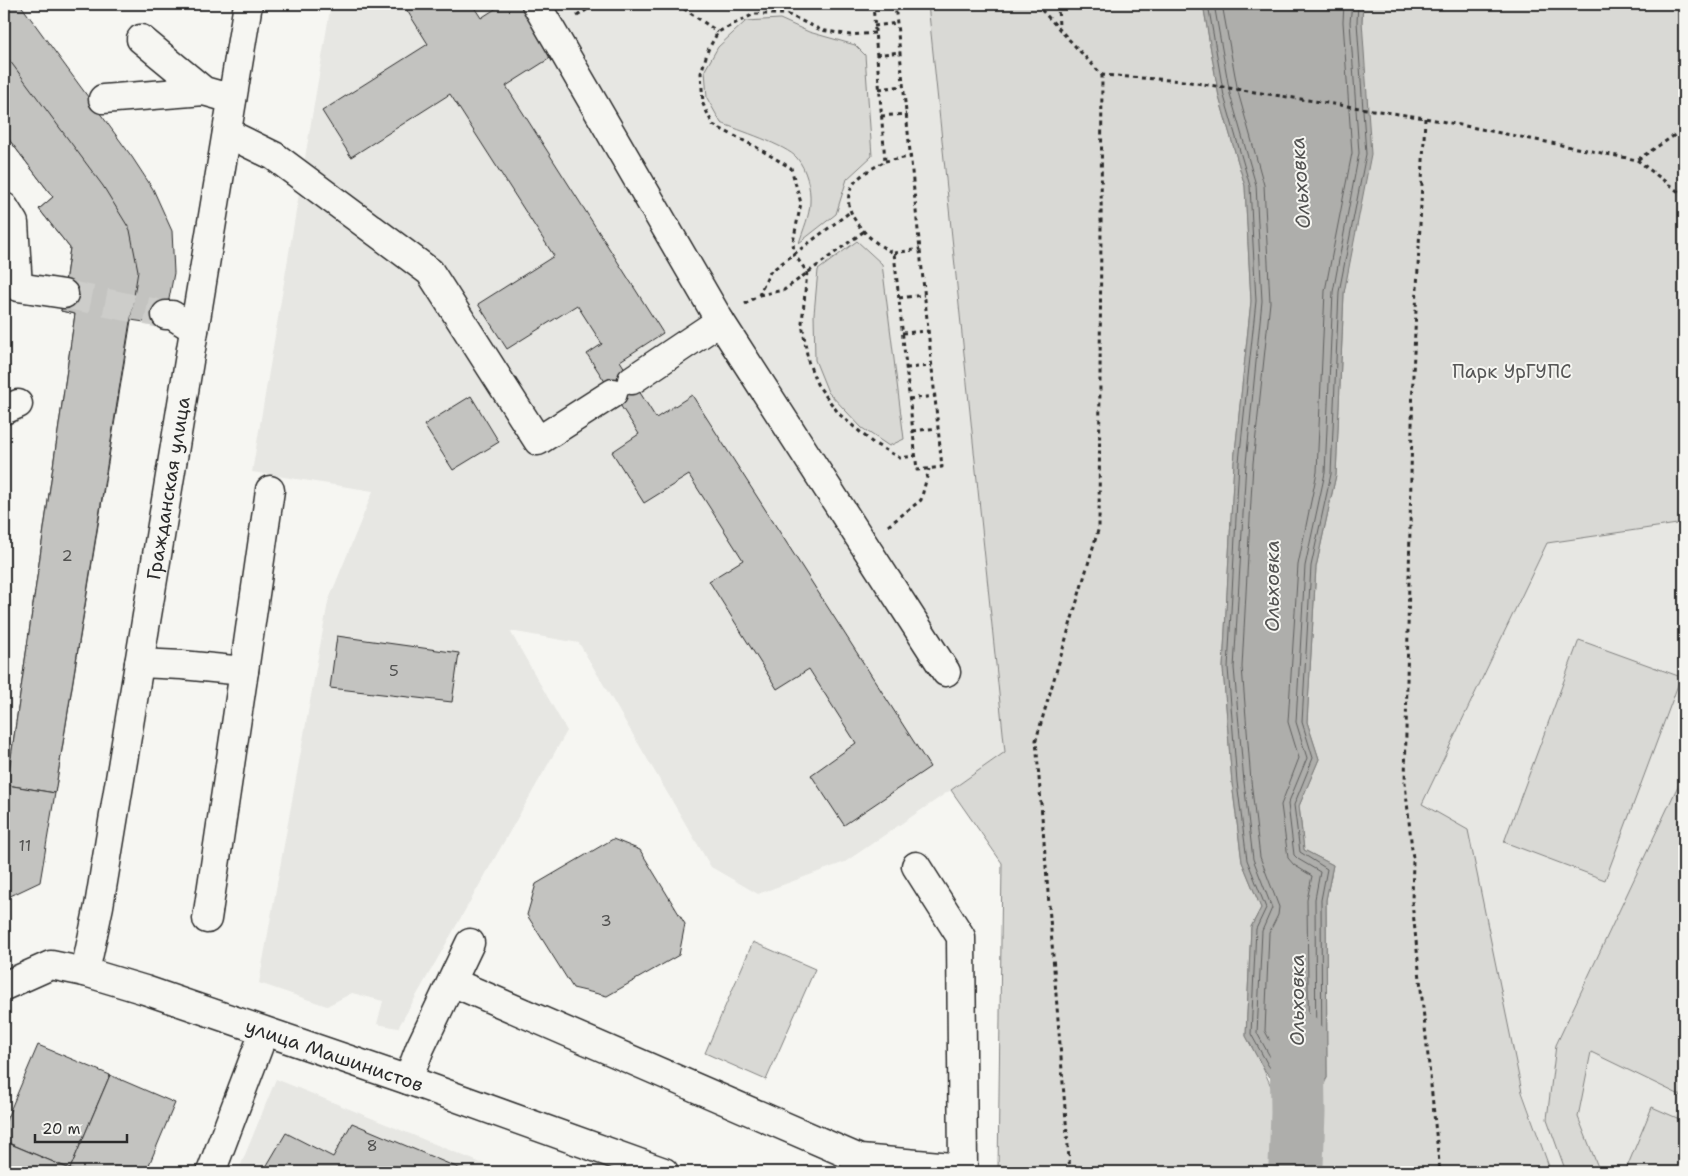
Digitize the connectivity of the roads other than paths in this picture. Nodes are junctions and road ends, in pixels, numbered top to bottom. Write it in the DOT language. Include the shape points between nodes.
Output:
graph roads {
  1 [pos="248,4"];
  2 [pos="536,4"];
  3 [pos="141,38"];
  4 [pos="204,91"];
  5 [pos="103,98"];
  6 [pos="232,99"];
  7 [pos="227,134"];
  8 [pos="4,207"];
  9 [pos="64,294"];
  10 [pos="166,315"];
  11 [pos="720,321"];
  12 [pos="194,329"];
  13 [pos="270,490"];
  14 [pos="139,663"];
  15 [pos="244,671"];
  16 [pos="946,672"];
  17 [pos="916,866"];
  18 [pos="207,919"];
  19 [pos="470,943"];
  20 [pos="85,972"];
  21 [pos="452,982"];
  22 [pos="4,986"];
  23 [pos="264,1032"];
  24 [pos="408,1080"];
  25 [pos="964,1170"];
  26 [pos="211,1172"];
  27 [pos="664,1172"];
  1 -- 6 [label="street, Гражданская улица"];
  2 -- 11 [label="street"];
  3 -- 4 [label="street"];
  4 -- 5 [label="street"];
  4 -- 6 [label="street"];
  6 -- 7 [label="street, Гражданская улица"];
  7 -- 11 [label="street" via="274,156 430,272 538,441"];
  7 -- 12 [label="street, Гражданская улица"];
  8 -- 9 [label="street" via="14,223 18,288"];
  10 -- 12 [label="street" via="172,315"];
  11 -- 16 [label="street"];
  12 -- 14 [label="street, Гражданская улица"];
  13 -- 15 [label="street"];
  14 -- 15 [label="street"];
  14 -- 20 [label="street, Гражданская улица"];
  15 -- 18 [label="street"];
  17 -- 25 [label="street" via="961,936"];
  19 -- 21 [label="street"];
  20 -- 22 [label="street, улица Машинистов" via="51,965"];
  20 -- 23 [label="street, улица Машинистов"];
  21 -- 24 [label="street"];
  21 -- 25 [label="street" via="860,1159"];
  23 -- 24 [label="street, улица Машинистов"];
  23 -- 26 [label="street"];
  24 -- 27 [label="street, улица Машинистов"];
}
